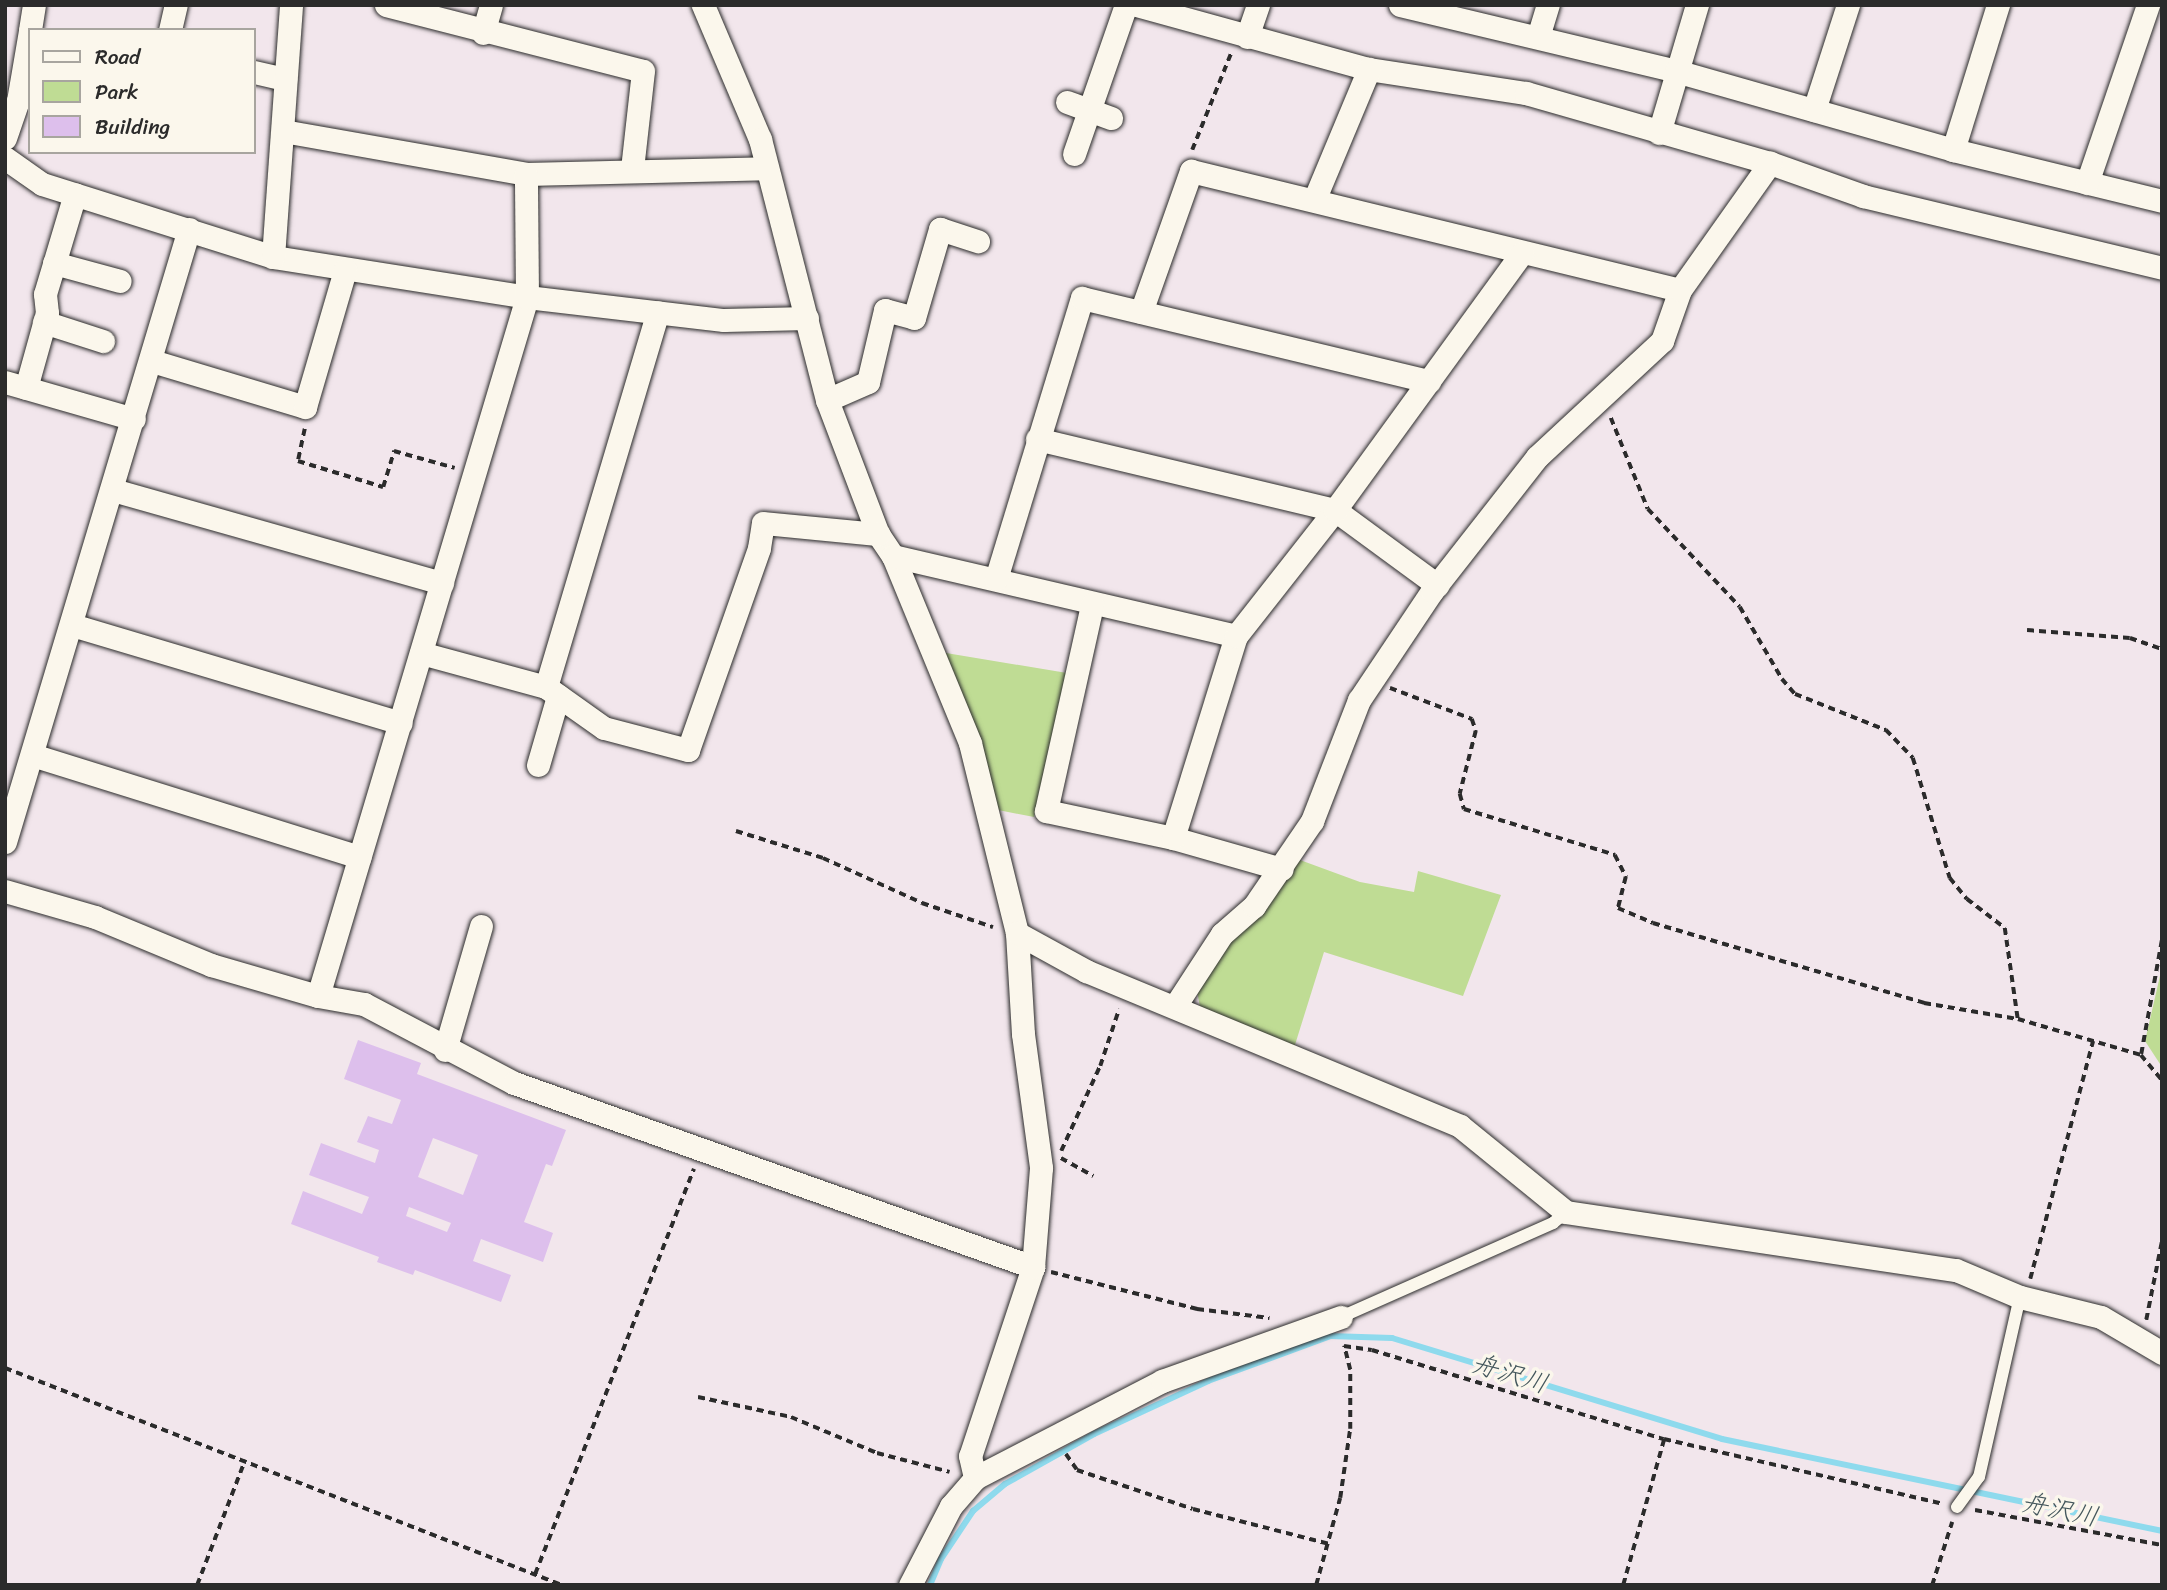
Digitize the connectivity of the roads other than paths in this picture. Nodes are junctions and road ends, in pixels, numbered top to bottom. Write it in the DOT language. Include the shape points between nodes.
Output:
graph roads {
  1 [pos="34,5"];
  2 [pos="176,5"];
  3 [pos="291,5"];
  4 [pos="386,5"];
  5 [pos="491,5"];
  6 [pos="703,5"];
  7 [pos="1126,5"];
  8 [pos="1136,5"];
  9 [pos="1258,5"];
  10 [pos="1400,5"];
  11 [pos="1548,5"];
  12 [pos="1697,5"];
  13 [pos="1848,5"];
  14 [pos="1998,5"];
  15 [pos="2148,5"];
  16 [pos="30,28"];
  17 [pos="170,28"];
  18 [pos="483,33"];
  19 [pos="1243,36"];
  20 [pos="1538,37"];
  21 [pos="28,42"];
  22 [pos="1370,68"];
  23 [pos="1676,71"];
  24 [pos="256,72"];
  25 [pos="285,79"];
  26 [pos="1078,106"];
  27 [pos="1814,110"];
  28 [pos="1111,118"];
  29 [pos="283,131"];
  30 [pos="1659,133"];
  31 [pos="5,138"];
  32 [pos="1953,150"];
  33 [pos="1074,153"];
  34 [pos="5,159"];
  35 [pos="1770,163"];
  36 [pos="766,168"];
  37 [pos="632,169"];
  38 [pos="526,174"];
  39 [pos="2087,183"];
  40 [pos="75,194"];
  41 [pos="1315,198"];
  42 [pos="2162,201"];
  43 [pos="189,229"];
  44 [pos="978,241"];
  45 [pos="1522,253"];
  46 [pos="272,257"];
  47 [pos="54,263"];
  48 [pos="2162,268"];
  49 [pos="345,270"];
  50 [pos="120,281"];
  51 [pos="1681,289"];
  52 [pos="527,297"];
  53 [pos="1141,312"];
  54 [pos="658,313"];
  55 [pos="807,318"];
  56 [pos="44,322"];
  57 [pos="103,341"];
  58 [pos="152,361"];
  59 [pos="1429,381"];
  60 [pos="15,385"];
  61 [pos="828,400"];
  62 [pos="134,419"];
  63 [pos="1037,439"];
  64 [pos="113,490"];
  65 [pos="1335,510"];
  66 [pos="878,534"];
  67 [pos="893,556"];
  68 [pos="996,579"];
  69 [pos="442,583"];
  70 [pos="1437,585"];
  71 [pos="1092,605"];
  72 [pos="72,625"];
  73 [pos="1236,636"];
  74 [pos="421,653"];
  75 [pos="552,691"];
  76 [pos="401,723"];
  77 [pos="32,755"];
  78 [pos="538,765"];
  79 [pos="1173,838"];
  80 [pos="5,842"];
  81 [pos="360,857"];
  82 [pos="1282,869"];
  83 [pos="5,891"];
  84 [pos="481,926"];
  85 [pos="1017,933"];
  86 [pos="318,996"];
  87 [pos="1175,1006"];
  88 [pos="446,1050"];
  89 [pos="1566,1212"];
  90 [pos="1033,1267"];
  91 [pos="2023,1298"];
  92 [pos="1341,1317"];
  93 [pos="2162,1353"];
  94 [pos="975,1478"];
  95 [pos="1957,1507"];
  96 [pos="910,1585"];
  1 -- 16 [label="street"];
  2 -- 17 [label="street"];
  3 -- 25 [label="street"];
  4 -- 18 [label="street"];
  5 -- 18 [label="street"];
  6 -- 36 [label="street" via="760,139"];
  7 -- 26 [label="street"];
  8 -- 19 [label="street"];
  9 -- 19 [label="street"];
  10 -- 20 [label="street"];
  11 -- 20 [label="street"];
  12 -- 23 [label="street"];
  13 -- 27 [label="street"];
  14 -- 32 [label="street"];
  15 -- 39 [label="street"];
  18 -- 37 [label="street" via="643,71"];
  19 -- 22 [label="street"];
  20 -- 23 [label="street"];
  21 -- 31 [label="street" via="18,101"];
  22 -- 30 [label="street" via="1526,93"];
  22 -- 41 [label="street"];
  23 -- 27 [label="street"];
  23 -- 30 [label="street"];
  24 -- 25 [label="street"];
  25 -- 29 [label="street"];
  26 -- 28 [label="street"];
  26 -- 33 [label="street"];
  27 -- 32 [label="street"];
  29 -- 38 [label="street"];
  29 -- 46 [label="street"];
  30 -- 35 [label="street"];
  32 -- 39 [label="street"];
  34 -- 40 [label="street" via="42,184"];
  35 -- 48 [label="street" via="1863,196"];
  35 -- 51 [label="street"];
  36 -- 37 [label="street"];
  36 -- 55 [label="street"];
  37 -- 38 [label="street"];
  38 -- 52 [label="street"];
  39 -- 42 [label="street"];
  40 -- 43 [label="street"];
  40 -- 47 [label="street"];
  41 -- 45 [label="street"];
  41 -- 53 [label="street" via="1191,171"];
  43 -- 46 [label="street"];
  43 -- 58 [label="street"];
  44 -- 61 [label="street" via="940,229 914,318 885,310 867,382"];
  45 -- 51 [label="street"];
  45 -- 59 [label="street"];
  46 -- 49 [label="street"];
  47 -- 50 [label="street"];
  47 -- 56 [label="street" via="45,294"];
  49 -- 52 [label="street"];
  49 -- 58 [label="street" via="305,407"];
  51 -- 70 [label="street" via="1662,341 1537,457"];
  52 -- 54 [label="street"];
  52 -- 69 [label="street"];
  53 -- 59 [label="street"];
  53 -- 63 [label="street" via="1082,298"];
  54 -- 55 [label="street" via="724,320"];
  54 -- 75 [label="street"];
  55 -- 61 [label="street"];
  56 -- 57 [label="street"];
  56 -- 60 [label="street"];
  58 -- 62 [label="street"];
  59 -- 65 [label="street"];
  60 -- 62 [label="street"];
  61 -- 66 [label="street"];
  62 -- 64 [label="street"];
  63 -- 65 [label="street"];
  63 -- 68 [label="street"];
  64 -- 69 [label="street"];
  64 -- 72 [label="street"];
  65 -- 70 [label="street"];
  65 -- 73 [label="street"];
  66 -- 67 [label="street"];
  66 -- 75 [label="street" via="763,523 759,548 688,750 604,728"];
  67 -- 68 [label="street"];
  67 -- 85 [label="street" via="970,743"];
  68 -- 71 [label="street"];
  69 -- 74 [label="street"];
  70 -- 82 [label="street" via="1359,701 1312,821"];
  71 -- 73 [label="street"];
  71 -- 79 [label="street" via="1046,811"];
  72 -- 76 [label="street"];
  72 -- 77 [label="street"];
  73 -- 79 [label="street"];
  74 -- 75 [label="street"];
  74 -- 76 [label="street"];
  75 -- 78 [label="street"];
  76 -- 81 [label="street"];
  77 -- 80 [label="street"];
  77 -- 81 [label="street"];
  79 -- 82 [label="street"];
  81 -- 86 [label="street"];
  82 -- 87 [label="street" via="1254,906 1222,934"];
  83 -- 86 [label="street" via="95,917 211,965"];
  84 -- 88 [label="street"];
  85 -- 87 [label="street" via="1086,971"];
  85 -- 90 [label="street" via="1023,1034 1049,1157"];
  86 -- 88 [label="street" via="364,1004"];
  87 -- 89 [label="street" via="1460,1126"];
  88 -- 90 [label="street" via="514,1083"];
  89 -- 91 [label="street" via="1956,1270"];
  89 -- 92 [label="lane" via="1553,1223"];
  90 -- 94 [label="street" via="970,1456"];
  91 -- 93 [label="street" via="2101,1317"];
  91 -- 95 [label="lane" via="1979,1477"];
  92 -- 94 [label="street" via="1162,1381"];
  94 -- 96 [label="street" via="951,1506"];
}
